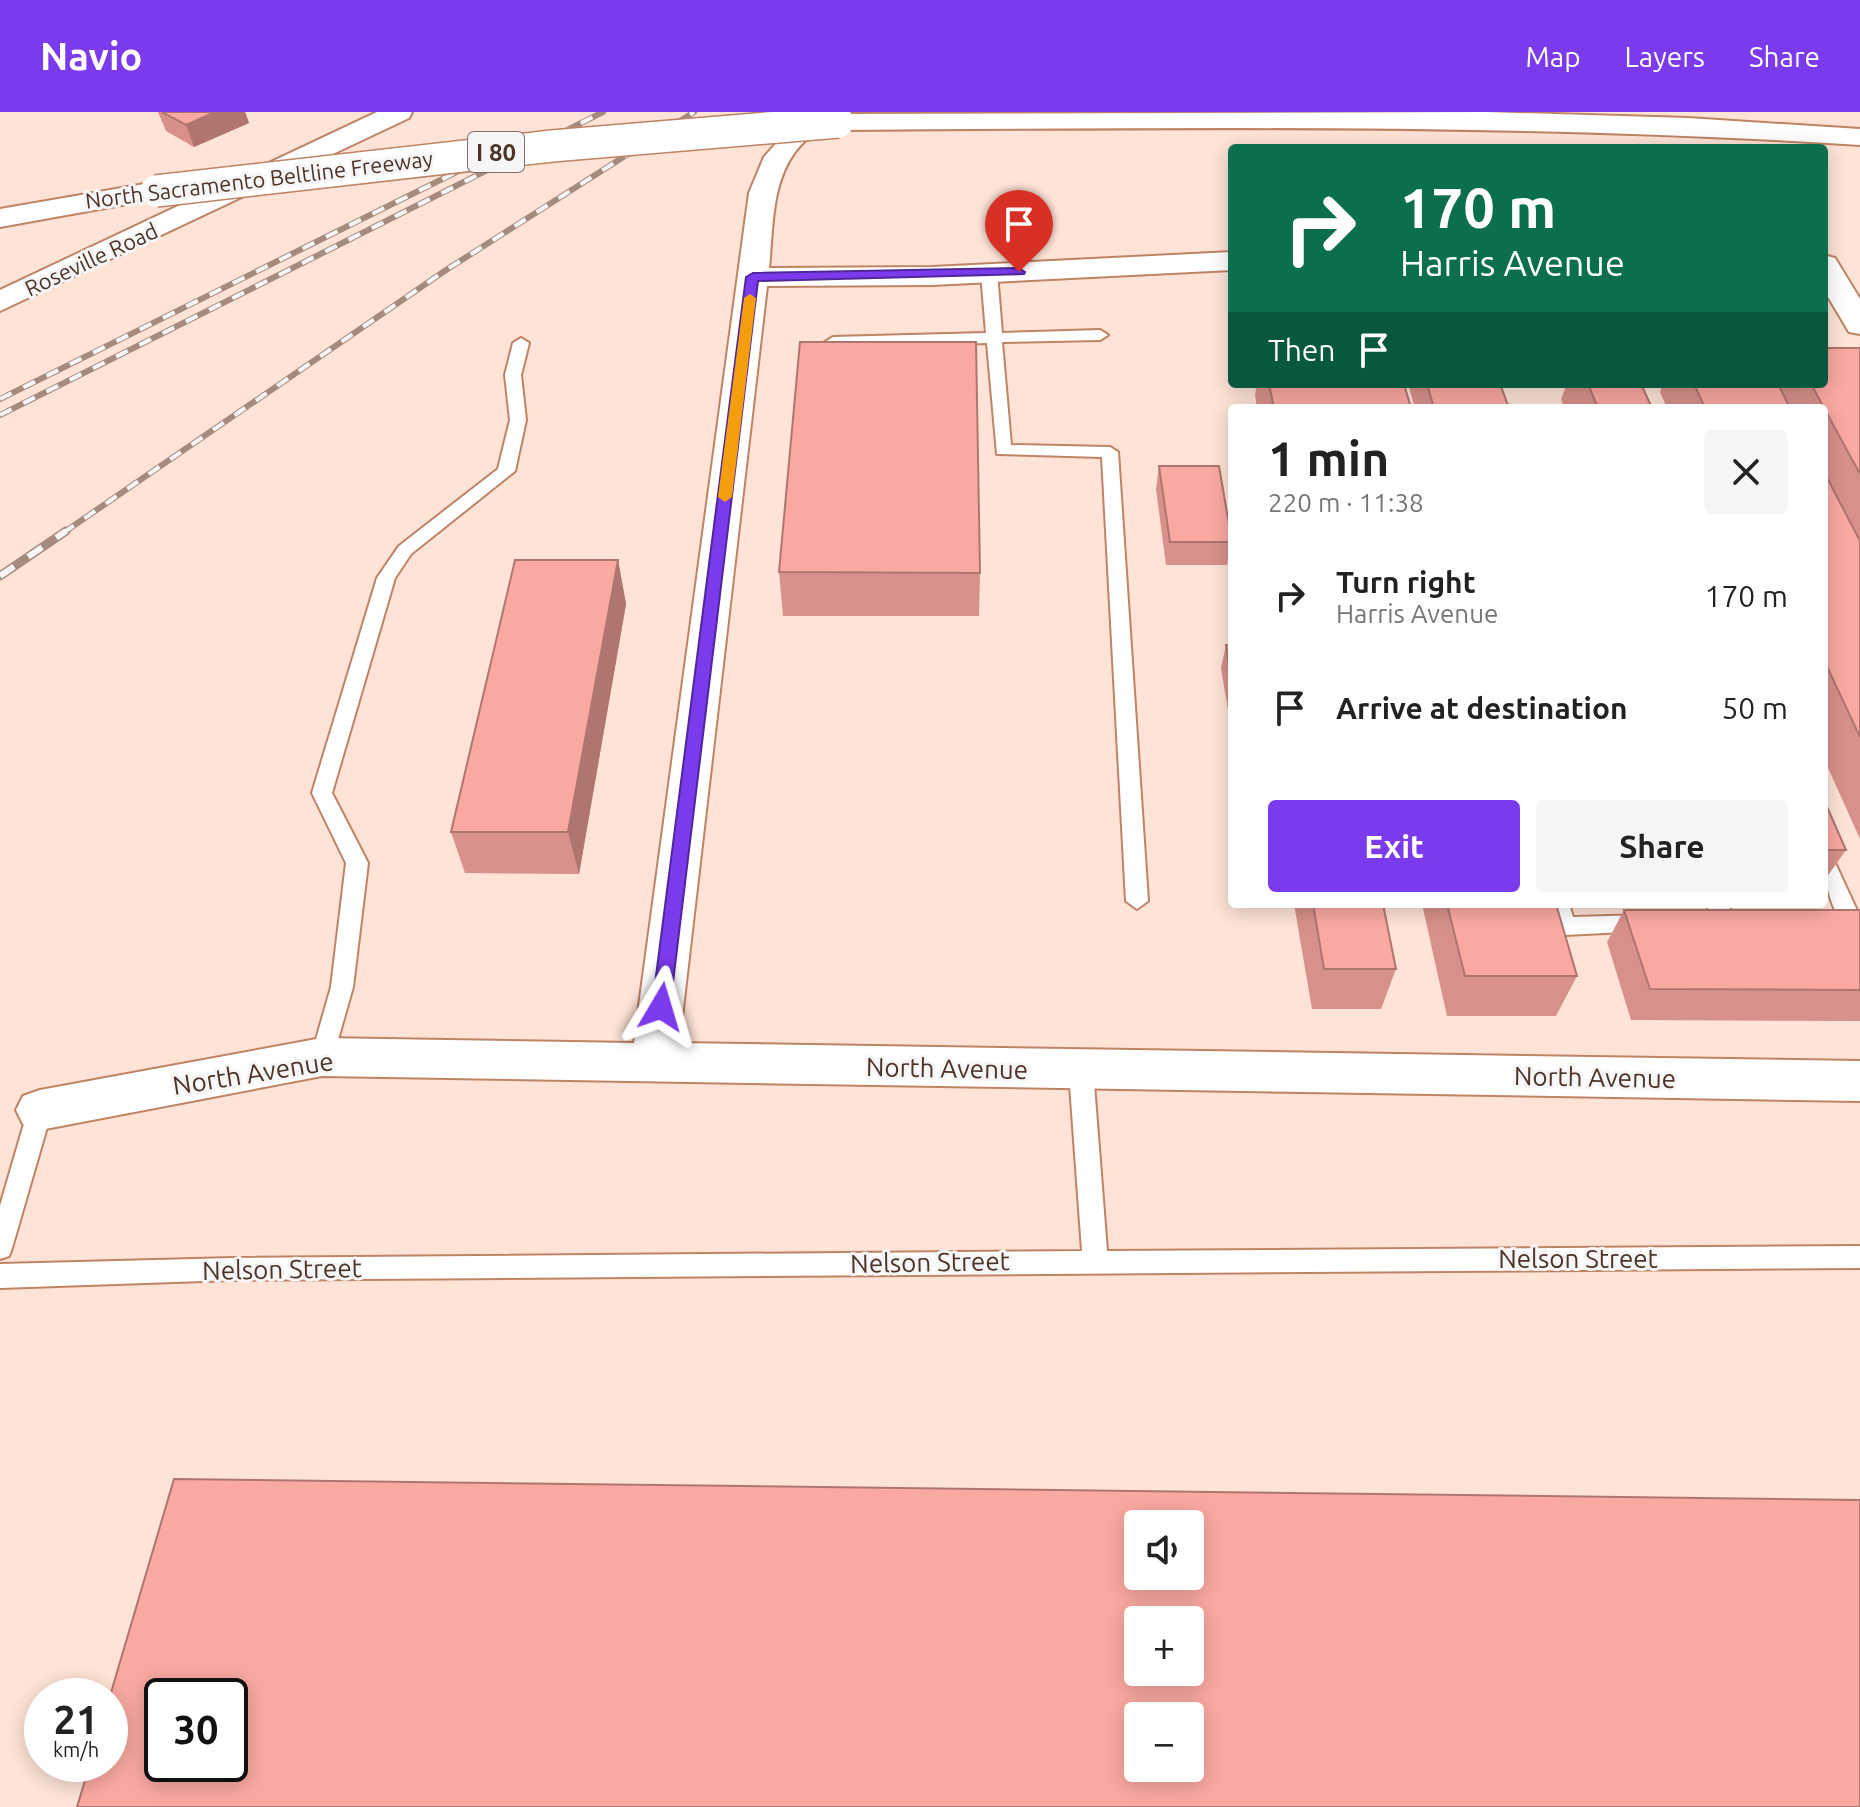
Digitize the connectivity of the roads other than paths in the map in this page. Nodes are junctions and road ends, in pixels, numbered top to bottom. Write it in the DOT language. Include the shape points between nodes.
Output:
graph roads {
  1 [pos="399,112"];
  2 [pos="997,112"];
  3 [pos="829,117"];
  4 [pos="1860,137"];
  5 [pos="156,191"];
  6 [pos="0,210"];
  7 [pos="0,218"];
  8 [pos="1832,257"];
  9 [pos="1228,261"];
  10 [pos="989,273"];
  11 [pos="753,277"];
  12 [pos="0,302"];
  13 [pos="1860,325"];
  14 [pos="1100,335"];
  15 [pos="994,338"];
  16 [pos="833,342"];
  17 [pos="521,343"];
  18 [pos="1828,868"];
  19 [pos="1137,901"];
  20 [pos="1559,908"];
  21 [pos="1854,917"];
  22 [pos="1818,918"];
  23 [pos="1660,923"];
  24 [pos="322,1057"];
  25 [pos="654,1062"];
  26 [pos="1081,1071"];
  27 [pos="1860,1081"];
  28 [pos="40,1110"];
  29 [pos="0,1248"];
  30 [pos="1860,1257"];
  31 [pos="1095,1260"];
  32 [pos="0,1276"];
  1 -- 12 [label="main road, Roseville Road"];
  2 -- 3 [label="main road, North Sacramento Beltline Freeway / I 80"];
  3 -- 4 [label="main road" via="1448,119"];
  3 -- 5 [label="main road, North Sacramento Beltline Freeway / I 80, bridge"];
  3 -- 11 [label="main road" via="794,134 768,173"];
  5 -- 6 [label="main road, North Sacramento Beltline Freeway / I 80"];
  5 -- 7 [label="main road"];
  8 -- 13 [label="main road"];
  9 -- 10 [label="main road"];
  10 -- 11 [label="main road"];
  10 -- 15 [label="lane"];
  11 -- 25 [label="main road"];
  14 -- 15 [label="lane"];
  15 -- 16 [label="lane"];
  15 -- 19 [label="lane" via="1003,450 1110,452"];
  17 -- 24 [label="lane" via="513,375 518,420 506,471 405,550 386,578 322,793 357,863 342,987"];
  18 -- 21 [label="lane"];
  20 -- 23 [label="lane" via="1565,926"];
  21 -- 22 [label="lane"];
  24 -- 25 [label="main road, North Avenue"];
  24 -- 28 [label="main road, North Avenue"];
  25 -- 26 [label="main road, North Avenue"];
  26 -- 27 [label="main road, North Avenue"];
  26 -- 31 [label="lane"];
  28 -- 29 [label="lane"];
  30 -- 31 [label="lane, Nelson Street"];
  31 -- 32 [label="lane, Nelson Street"];
}
